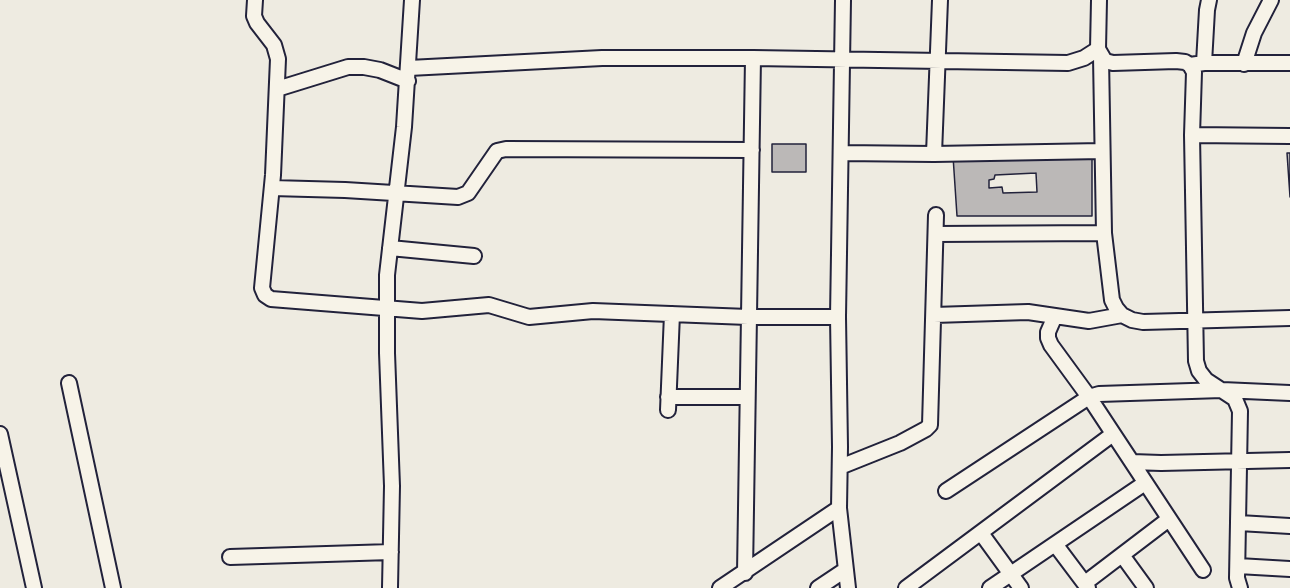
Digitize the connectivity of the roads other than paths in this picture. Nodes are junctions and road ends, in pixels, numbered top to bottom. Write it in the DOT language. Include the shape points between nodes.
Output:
graph roads {
  1 [pos="255,0"];
  2 [pos="412,0"];
  3 [pos="843,0"];
  4 [pos="940,0"];
  5 [pos="1099,0"];
  6 [pos="1209,0"];
  7 [pos="1271,0"];
  8 [pos="1100,53"];
  9 [pos="753,58"];
  10 [pos="842,60"];
  11 [pos="936,60"];
  12 [pos="1290,63"];
  13 [pos="1197,64"];
  14 [pos="1244,64"];
  15 [pos="409,74"];
  16 [pos="277,89"];
  17 [pos="1192,135"];
  18 [pos="1290,136"];
  19 [pos="752,150"];
  20 [pos="1102,151"];
  21 [pos="841,153"];
  22 [pos="934,154"];
  23 [pos="272,188"];
  24 [pos="396,194"];
  25 [pos="936,215"];
  26 [pos="1104,233"];
  27 [pos="936,234"];
  28 [pos="390,248"];
  29 [pos="474,256"];
  30 [pos="388,309"];
  31 [pos="672,314"];
  32 [pos="934,315"];
  33 [pos="1122,315"];
  34 [pos="748,316"];
  35 [pos="1055,316"];
  36 [pos="838,317"];
  37 [pos="1290,318"];
  38 [pos="1194,320"];
  39 [pos="69,383"];
  40 [pos="1222,390"];
  41 [pos="1290,393"];
  42 [pos="746,397"];
  43 [pos="1089,397"];
  44 [pos="0,434"];
  45 [pos="1113,434"];
  46 [pos="1290,460"];
  47 [pos="1240,461"];
  48 [pos="1132,462"];
  49 [pos="840,467"];
  50 [pos="4,471"];
  51 [pos="1145,483"];
  52 [pos="946,491"];
  53 [pos="839,508"];
  54 [pos="1169,519"];
  55 [pos="1239,524"];
  56 [pos="1290,526"];
  57 [pos="981,533"];
  58 [pos="1056,544"];
  59 [pos="391,552"];
  60 [pos="1122,555"];
  61 [pos="230,557"];
  62 [pos="1238,566"];
  63 [pos="1290,569"];
  64 [pos="844,570"];
  65 [pos="1203,570"];
  66 [pos="745,573"];
  67 [pos="1011,574"];
  68 [pos="1087,586"];
  69 [pos="34,588"];
  70 [pos="113,588"];
  71 [pos="390,588"];
  72 [pos="720,588"];
  73 [pos="818,588"];
  74 [pos="848,588"];
  75 [pos="907,588"];
  76 [pos="990,588"];
  77 [pos="1021,588"];
  78 [pos="1146,588"];
  79 [pos="1240,588"];
  1 -- 16 [label="street" via="257,24 277,52"];
  2 -- 15 [label="street"];
  3 -- 10 [label="street"];
  4 -- 11 [label="street"];
  5 -- 8 [label="street"];
  6 -- 13 [label="street"];
  7 -- 14 [label="street"];
  8 -- 11 [label="street" via="1068,63"];
  8 -- 13 [label="street" via="1109,63"];
  8 -- 20 [label="street"];
  9 -- 10 [label="street"];
  9 -- 15 [label="street" via="602,58"];
  9 -- 19 [label="street"];
  10 -- 11 [label="street"];
  10 -- 21 [label="street"];
  11 -- 22 [label="street"];
  12 -- 14 [label="street"];
  13 -- 14 [label="street"];
  13 -- 17 [label="street"];
  15 -- 16 [label="street" via="348,67"];
  15 -- 24 [label="street"];
  16 -- 23 [label="street"];
  17 -- 18 [label="street"];
  17 -- 38 [label="street"];
  19 -- 24 [label="street" via="506,149 497,151 464,196"];
  19 -- 34 [label="street"];
  20 -- 22 [label="street"];
  20 -- 26 [label="street"];
  21 -- 22 [label="street"];
  21 -- 36 [label="street"];
  23 -- 24 [label="street"];
  23 -- 30 [label="street" via="262,288 265,295 271,299"];
  24 -- 28 [label="street"];
  25 -- 27 [label="street"];
  26 -- 27 [label="street"];
  26 -- 33 [label="street" via="1112,300"];
  27 -- 32 [label="street"];
  28 -- 29 [label="street"];
  28 -- 30 [label="street"];
  30 -- 31 [label="street" via="432,311 489,305 529,317 592,311"];
  30 -- 59 [label="street"];
  31 -- 34 [label="street"];
  31 -- 42 [label="street" via="668,403"];
  32 -- 35 [label="street" via="1028,312"];
  32 -- 49 [label="street" via="930,425 900,443"];
  33 -- 35 [label="street" via="1089,321"];
  33 -- 38 [label="street" via="1143,322"];
  34 -- 36 [label="street"];
  34 -- 42 [label="street"];
  35 -- 43 [label="street" via="1048,338"];
  36 -- 49 [label="street"];
  37 -- 38 [label="street"];
  38 -- 40 [label="street" via="1199,371"];
  39 -- 70 [label="street"];
  40 -- 41 [label="street"];
  40 -- 43 [label="street" via="1105,392"];
  40 -- 47 [label="street" via="1239,405"];
  42 -- 66 [label="street"];
  43 -- 45 [label="street"];
  43 -- 52 [label="street"];
  44 -- 50 [label="street"];
  45 -- 48 [label="street"];
  45 -- 57 [label="street"];
  46 -- 47 [label="street"];
  47 -- 48 [label="street"];
  47 -- 55 [label="street"];
  48 -- 51 [label="street"];
  49 -- 53 [label="street"];
  50 -- 69 [label="street"];
  51 -- 54 [label="street"];
  51 -- 58 [label="street"];
  53 -- 64 [label="street"];
  53 -- 66 [label="street"];
  54 -- 60 [label="street"];
  54 -- 65 [label="street"];
  55 -- 56 [label="street"];
  55 -- 62 [label="street"];
  57 -- 67 [label="street"];
  57 -- 75 [label="street"];
  58 -- 67 [label="street"];
  58 -- 68 [label="street"];
  59 -- 61 [label="street"];
  59 -- 71 [label="street"];
  60 -- 68 [label="street"];
  60 -- 78 [label="street"];
  62 -- 63 [label="street"];
  62 -- 79 [label="street"];
  64 -- 73 [label="street"];
  64 -- 74 [label="street"];
  66 -- 72 [label="street"];
  67 -- 76 [label="street"];
  67 -- 77 [label="street"];
}
